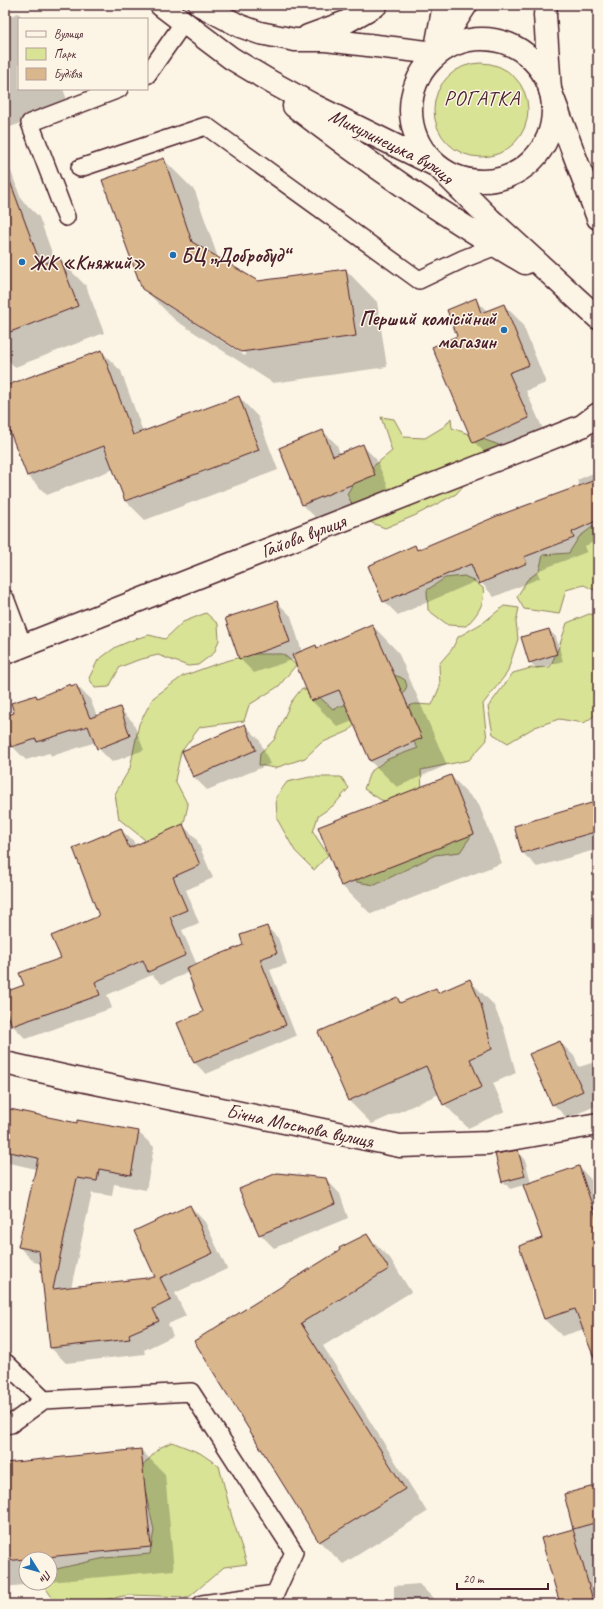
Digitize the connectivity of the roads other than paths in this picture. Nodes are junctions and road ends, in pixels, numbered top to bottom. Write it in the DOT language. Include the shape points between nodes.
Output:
graph roads {
  1 [pos="161,5"];
  2 [pos="200,5"];
  3 [pos="376,5"];
  4 [pos="444,5"];
  5 [pos="466,5"];
  6 [pos="546,5"];
  7 [pos="184,22"];
  8 [pos="295,40"];
  9 [pos="435,53"];
  10 [pos="231,58"];
  11 [pos="148,74"];
  12 [pos="116,90"];
  13 [pos="550,90"];
  14 [pos="437,166"];
  15 [pos="80,168"];
  16 [pos="66,216"];
  17 [pos="598,218"];
  18 [pos="496,246"];
  19 [pos="562,285"];
  20 [pos="598,318"];
  21 [pos="598,414"];
  22 [pos="5,598"];
  23 [pos="14,649"];
  24 [pos="5,1063"];
  25 [pos="598,1124"];
  26 [pos="5,1362"];
  27 [pos="44,1400"];
  28 [pos="5,1425"];
  29 [pos="202,1604"];
  1 -- 7 [label="main road, Микулинецька вулиця"];
  2 -- 8 [label="main road" via="240,26"];
  3 -- 8 [label="main road" via="346,22"];
  4 -- 9 [label="main road"];
  5 -- 9 [label="main road"];
  6 -- 13 [label="main road"];
  7 -- 10 [label="main road, Микулинецька вулиця"];
  7 -- 11 [label="lane"];
  8 -- 9 [label="main road" via="326,40"];
  9 -- 13 [label="main road" via="474,39 485,38 507,43 534,61 542,70"];
  9 -- 14 [label="main road" via="415,85 410,118 416,140"];
  10 -- 14 [label="main road, Микулинецька вулиця" via="313,105"];
  10 -- 18 [label="main road" via="405,188"];
  12 -- 16 [label="lane" via="30,123"];
  13 -- 14 [label="main road" via="553,113 549,135 538,154 521,169 501,179 479,181 457,177"];
  13 -- 17 [label="main road"];
  14 -- 19 [label="main road, Микулинецька вулиця"];
  15 -- 18 [label="lane" via="206,126 419,280"];
  18 -- 19 [label="main road"];
  19 -- 20 [label="main road, Микулинецька вулиця"];
  21 -- 23 [label="main road, Гайова вулиця" via="582,426"];
  22 -- 23 [label="lane"];
  24 -- 25 [label="main road, Бічна Мостова вулиця" via="400,1146 488,1143"];
  26 -- 27 [label="lane"];
  27 -- 28 [label="lane" via="11,1424"];
  27 -- 29 [label="lane" via="191,1392 294,1552 275,1594"];
}
